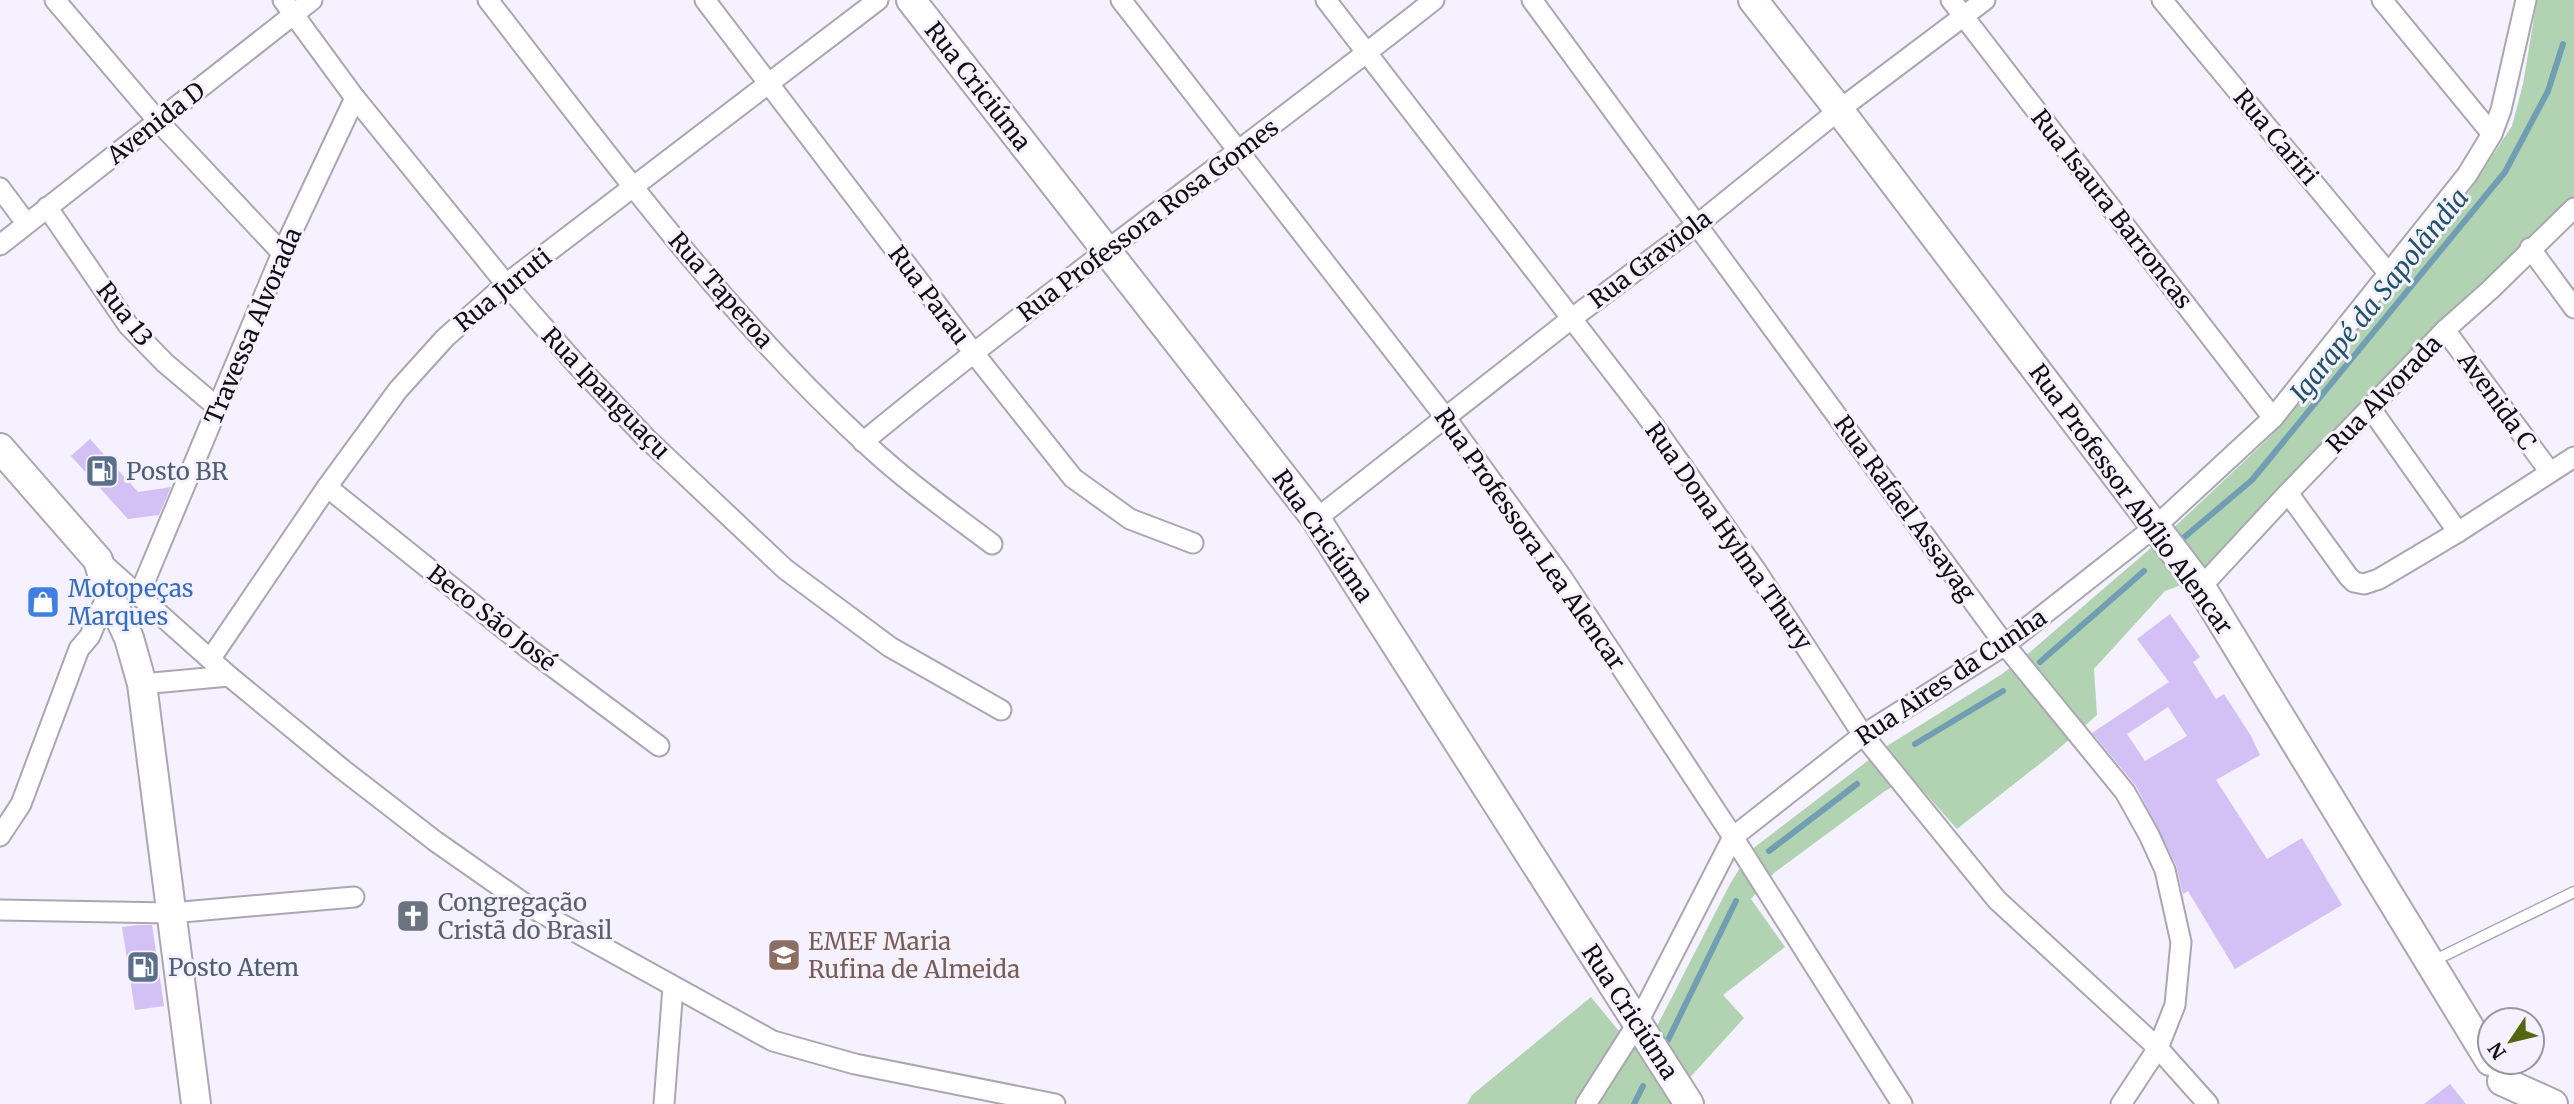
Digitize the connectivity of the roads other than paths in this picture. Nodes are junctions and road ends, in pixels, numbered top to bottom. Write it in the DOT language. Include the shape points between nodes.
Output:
graph roads {
  1 [pos="55,0"];
  2 [pos="312,0"];
  3 [pos="488,0"];
  4 [pos="705,0"];
  5 [pos="877,0"];
  6 [pos="911,0"];
  7 [pos="1121,0"];
  8 [pos="1326,0"];
  9 [pos="1434,0"];
  10 [pos="1532,0"];
  11 [pos="1753,0"];
  12 [pos="1951,0"];
  13 [pos="1985,0"];
  14 [pos="2162,0"];
  15 [pos="2382,0"];
  16 [pos="2526,0"];
  17 [pos="289,7"];
  18 [pos="1964,17"];
  19 [pos="1367,53"];
  20 [pos="767,83"];
  21 [pos="355,98"];
  22 [pos="1839,110"];
  23 [pos="158,121"];
  24 [pos="2492,134"];
  25 [pos="1238,152"];
  26 [pos="0,188"];
  27 [pos="634,188"];
  28 [pos="47,207"];
  29 [pos="2574,208"];
  30 [pos="26,223"];
  31 [pos="1698,224"];
  32 [pos="0,245"];
  33 [pos="2530,248"];
  34 [pos="1107,250"];
  35 [pos="282,253"];
  36 [pos="2389,274"];
  37 [pos="506,284"];
  38 [pos="2574,308"];
  39 [pos="1571,319"];
  40 [pos="2445,330"];
  41 [pos="972,352"];
  42 [pos="218,407"];
  43 [pos="2371,409"];
  44 [pos="1445,417"];
  45 [pos="2273,418"];
  46 [pos="863,442"];
  47 [pos="0,447"];
  48 [pos="2574,457"];
  49 [pos="2550,472"];
  50 [pos="327,487"];
  51 [pos="2288,493"];
  52 [pos="1317,519"];
  53 [pos="2156,526"];
  54 [pos="2458,532"];
  55 [pos="1193,543"];
  56 [pos="992,544"];
  57 [pos="98,560"];
  58 [pos="2201,587"];
  59 [pos="108,593"];
  60 [pos="139,595"];
  61 [pos="90,636"];
  62 [pos="129,638"];
  63 [pos="2005,645"];
  64 [pos="211,658"];
  65 [pos="229,676"];
  66 [pos="142,684"];
  67 [pos="1001,709"];
  68 [pos="1863,734"];
  69 [pos="659,746"];
  70 [pos="0,836"];
  71 [pos="1733,837"];
  72 [pos="2574,892"];
  73 [pos="354,897"];
  74 [pos="0,910"];
  75 [pos="172,913"];
  76 [pos="2430,963"];
  77 [pos="673,987"];
  78 [pos="1637,1024"];
  79 [pos="2158,1048"];
  80 [pos="2500,1077"];
  81 [pos="196,1104"];
  82 [pos="664,1104"];
  83 [pos="1055,1104"];
  84 [pos="1586,1104"];
  85 [pos="1689,1104"];
  86 [pos="1902,1104"];
  87 [pos="2121,1104"];
  88 [pos="2208,1104"];
  89 [pos="2553,1104"];
  1 -- 23 [label="street"];
  2 -- 17 [label="street, Avenida D"];
  3 -- 27 [label="street, Rua Taperoa"];
  4 -- 20 [label="street, Rua Parau"];
  5 -- 20 [label="street, Rua Juruti"];
  6 -- 34 [label="street, Rua Criciúma"];
  7 -- 25 [label="street, Rua Professora Lea Alencar"];
  8 -- 19 [label="street, Rua Dona Hylma Thury"];
  9 -- 19 [label="street, Rua Professora Rosa Gomes"];
  10 -- 31 [label="street, Rua Rafael Assayag"];
  11 -- 22 [label="street, Rua Professor Abílio Alencar"];
  12 -- 18 [label="street, Rua Isaura Barroncas"];
  13 -- 18 [label="street, Rua Graviola"];
  14 -- 36 [label="street, Rua Cariri"];
  15 -- 24 [label="street"];
  16 -- 24 [label="street, Rua Aires da Cunha"];
  17 -- 21 [label="street, Rua Ipanguaçu"];
  17 -- 23 [label="street, Avenida D"];
  18 -- 22 [label="street, Rua Graviola"];
  18 -- 45 [label="street, Rua Isaura Barroncas"];
  19 -- 25 [label="street, Rua Professora Rosa Gomes"];
  19 -- 39 [label="street, Rua Dona Hylma Thury"];
  20 -- 27 [label="street, Rua Juruti"];
  20 -- 41 [label="street, Rua Parau"];
  21 -- 35 [label="street, Travessa Alvorada"];
  21 -- 37 [label="street, Rua Ipanguaçu"];
  22 -- 31 [label="street, Rua Graviola"];
  22 -- 53 [label="street, Rua Professor Abílio Alencar"];
  23 -- 28 [label="street, Avenida D"];
  23 -- 35 [label="street"];
  24 -- 36 [label="street, Rua Aires da Cunha" via="2467,176"];
  25 -- 34 [label="street, Rua Professora Rosa Gomes"];
  25 -- 44 [label="street, Rua Professora Lea Alencar"];
  26 -- 30 [label="street"];
  27 -- 37 [label="street, Rua Juruti"];
  27 -- 46 [label="street, Rua Taperoa" via="778,355"];
  28 -- 30 [label="street, Avenida D"];
  28 -- 42 [label="street, Rua 13" via="128,324 164,363"];
  29 -- 33 [label="street, Rua Alvorada"];
  30 -- 32 [label="street, Avenida D"];
  31 -- 39 [label="street, Rua Graviola"];
  31 -- 63 [label="street, Rua Rafael Assayag"];
  33 -- 38 [label="street"];
  33 -- 40 [label="street, Rua Alvorada"];
  34 -- 41 [label="street, Rua Professora Rosa Gomes"];
  34 -- 52 [label="street, Rua Criciúma"];
  35 -- 42 [label="street, Travessa Alvorada"];
  36 -- 45 [label="street, Rua Aires da Cunha"];
  37 -- 50 [label="street, Rua Juruti" via="445,338 398,390"];
  37 -- 67 [label="street, Rua Ipanguaçu" via="646,438 785,569 890,647"];
  39 -- 44 [label="street, Rua Graviola"];
  39 -- 68 [label="street, Rua Dona Hylma Thury" via="1646,415 1757,572"];
  40 -- 43 [label="street, Rua Alvorada"];
  40 -- 49 [label="street, Avenida C"];
  41 -- 46 [label="street, Rua Professora Rosa Gomes"];
  41 -- 55 [label="street, Rua Parau" via="1073,478 1130,519"];
  42 -- 60 [label="street, Travessa Alvorada"];
  43 -- 51 [label="street, Rua Alvorada"];
  43 -- 54 [label="street"];
  44 -- 52 [label="street, Rua Graviola"];
  44 -- 71 [label="street, Rua Professora Lea Alencar" via="1561,576"];
  45 -- 53 [label="street, Rua Aires da Cunha"];
  46 -- 56 [label="street, Rua Taperoa"];
  47 -- 57 [label="street"];
  48 -- 49 [label="street"];
  49 -- 54 [label="street"];
  50 -- 64 [label="street, Rua Juruti"];
  50 -- 69 [label="street, Beco São José"];
  51 -- 54 [label="street" via="2354,582 2379,579"];
  51 -- 58 [label="street, Rua Alvorada"];
  52 -- 78 [label="street, Rua Criciúma"];
  53 -- 58 [label="street, Rua Professor Abílio Alencar"];
  53 -- 63 [label="street, Rua Aires da Cunha"];
  57 -- 59 [label="street"];
  57 -- 60 [label="street"];
  58 -- 76 [label="street, Rua Professor Abílio Alencar"];
  59 -- 61 [label="street"];
  59 -- 62 [label="street"];
  60 -- 64 [label="street"];
  61 -- 62 [label="street"];
  61 -- 70 [label="street" via="79,649 21,804"];
  62 -- 66 [label="street"];
  63 -- 68 [label="street, Rua Aires da Cunha"];
  63 -- 79 [label="street, Rua Rafael Assayag" via="2124,792 2165,870 2181,942 2175,1004"];
  64 -- 65 [label="street"];
  65 -- 66 [label="street"];
  65 -- 77 [label="street" via="446,849 525,904"];
  66 -- 75 [label="street"];
  68 -- 71 [label="street, Rua Aires da Cunha"];
  68 -- 79 [label="street, Rua Dona Hylma Thury" via="1997,900"];
  71 -- 78 [label="street, Rua Aires da Cunha"];
  71 -- 86 [label="street, Rua Professora Lea Alencar"];
  72 -- 76 [label="lane"];
  73 -- 75 [label="street"];
  74 -- 75 [label="street"];
  75 -- 81 [label="street"];
  76 -- 80 [label="street, Rua Professor Abílio Alencar"];
  77 -- 82 [label="street"];
  77 -- 83 [label="street" via="773,1041 855,1065"];
  78 -- 84 [label="street, Rua Aires da Cunha"];
  78 -- 85 [label="street, Rua Criciúma"];
  79 -- 87 [label="street, Rua Rafael Assayag"];
  79 -- 88 [label="street, Rua Dona Hylma Thury"];
  80 -- 89 [label="street"];
}
